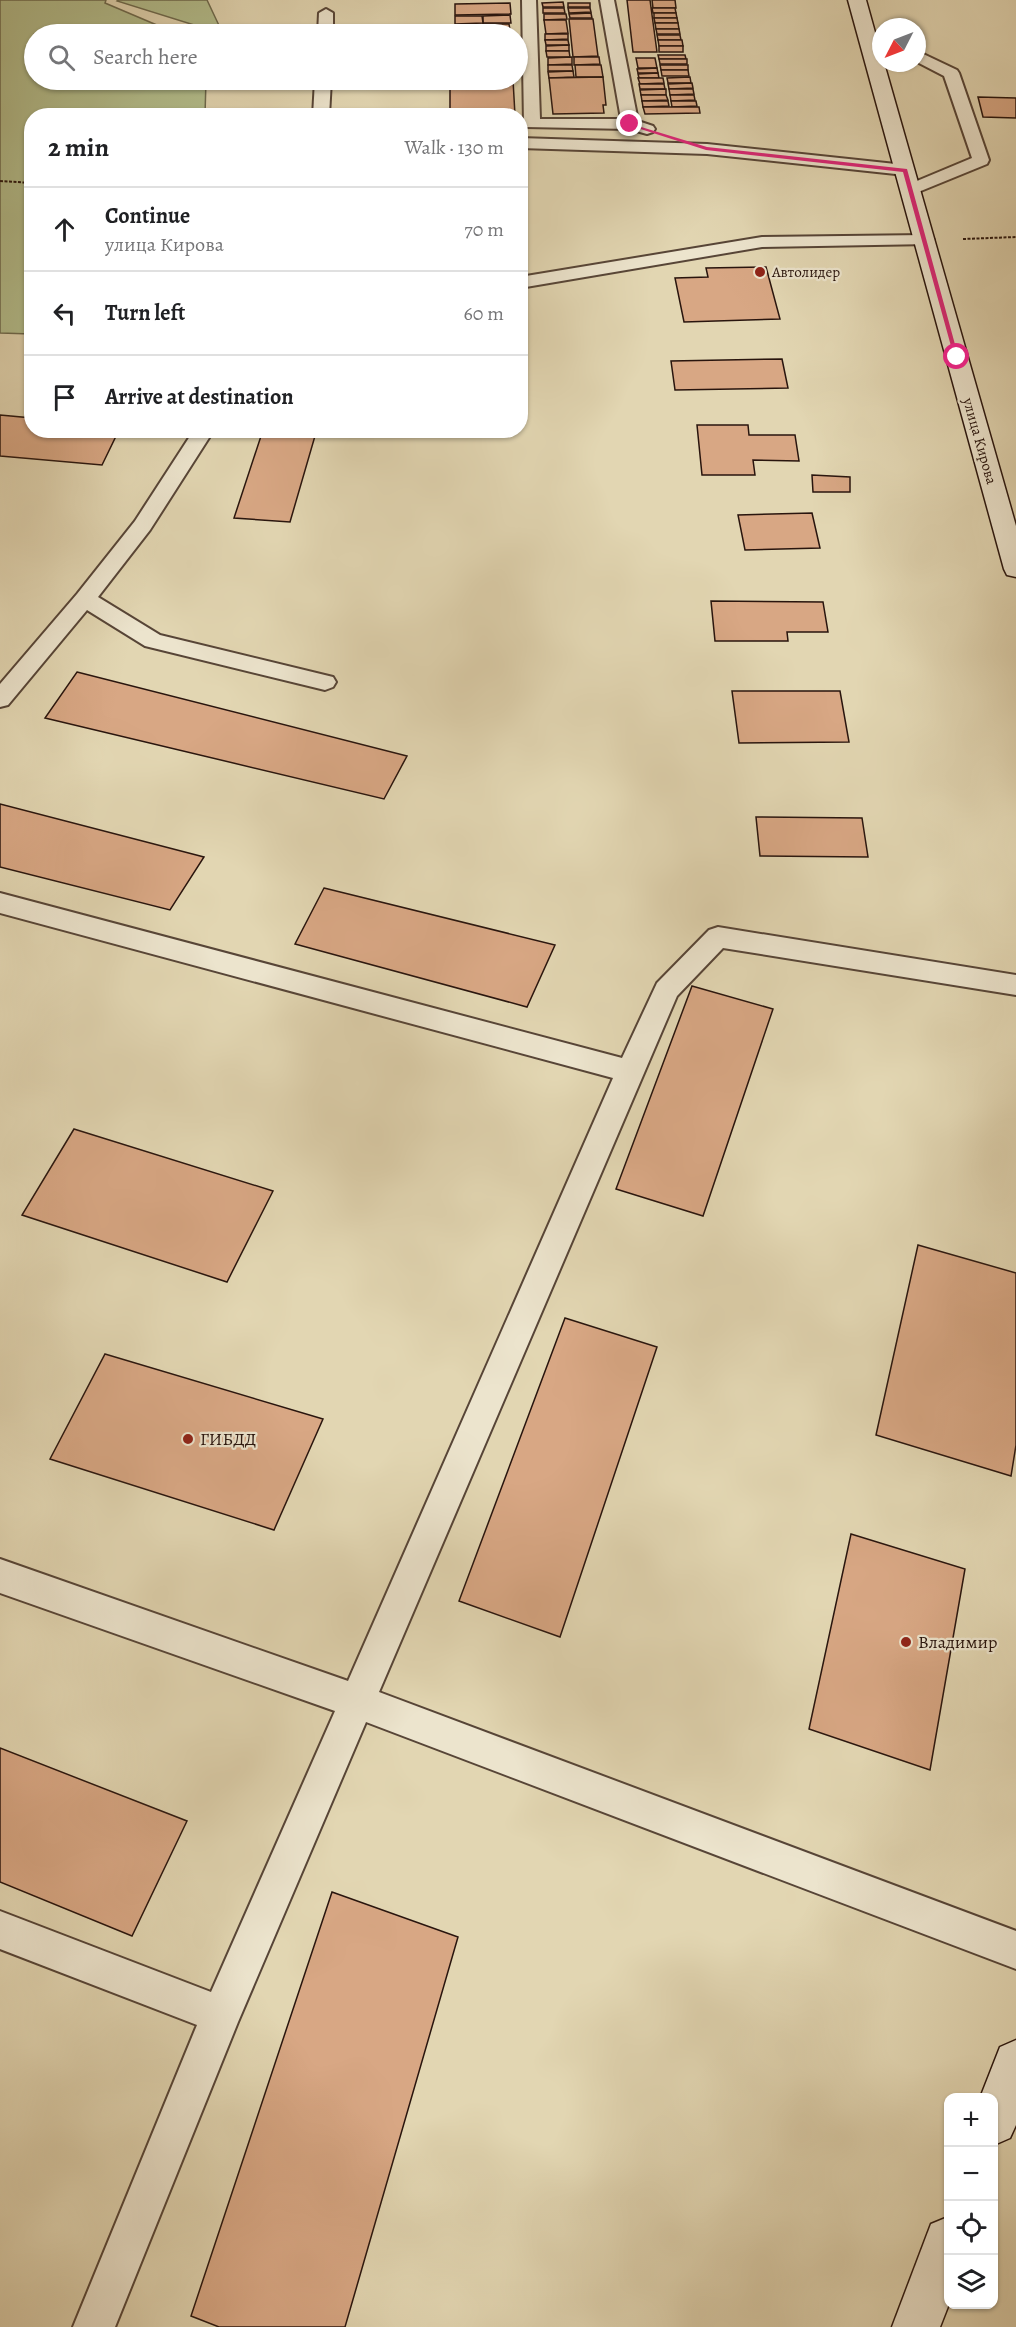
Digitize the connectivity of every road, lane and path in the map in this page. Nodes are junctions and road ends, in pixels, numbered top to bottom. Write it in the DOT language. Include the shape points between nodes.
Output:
graph roads {
  1 [pos="529,0"];
  2 [pos="607,0"];
  3 [pos="857,0"];
  4 [pos="326,13"];
  5 [pos="325,24"];
  6 [pos="872,33"];
  7 [pos="926,60"];
  8 [pos="882,72"];
  9 [pos="322,90"];
  10 [pos="321,108"];
  11 [pos="630,124"];
  12 [pos="528,143"];
  13 [pos="706,149"];
  14 [pos="908,180"];
  15 [pos="0,181"];
  16 [pos="24,182"];
  17 [pos="1016,237"];
  18 [pos="925,240"];
  19 [pos="528,282"];
  20 [pos="199,438"];
  21 [pos="1016,569"];
  22 [pos="85,599"];
  23 [pos="325,682"];
  24 [pos="0,699"];
  25 [pos="0,903"];
  26 [pos="1016,985"];
  27 [pos="630,1071"];
  28 [pos="0,1576"];
  29 [pos="357,1701"];
  30 [pos="0,1930"];
  31 [pos="1016,1950"];
  32 [pos="221,2015"];
  33 [pos="1016,2063"];
  34 [pos="998,2109"];
  35 [pos="944,2252"];
  36 [pos="94,2327"];
  37 [pos="916,2327"];
  1 -- 11 [label="lane" via="532,124"];
  2 -- 11 [label="lane"];
  3 -- 6 [label="main road, улица Кирова"];
  4 -- 5 [label="lane"];
  7 -- 14 [label="lane" via="951,73 981,160"];
  8 -- 14 [label="main road, улица Кирова"];
  9 -- 10 [label="lane"];
  11 -- 13 [label="lane"];
  12 -- 13 [label="lane"];
  13 -- 14 [label="lane"];
  14 -- 18 [label="main road, улица Кирова"];
  15 -- 16 [label="path"];
  17 -- 18 [label="path"];
  18 -- 19 [label="lane" via="762,242"];
  18 -- 21 [label="main road, улица Кирова"];
  20 -- 22 [label="lane" via="143,525"];
  22 -- 23 [label="lane" via="153,641"];
  22 -- 24 [label="lane"];
  25 -- 27 [label="lane"];
  26 -- 27 [label="lane" via="718,937 666,990"];
  27 -- 29 [label="lane"];
  28 -- 29 [label="lane"];
  29 -- 31 [label="lane"];
  29 -- 32 [label="lane"];
  30 -- 32 [label="lane"];
  32 -- 36 [label="lane"];
  33 -- 34 [label="main road"];
  35 -- 37 [label="main road"];
}
